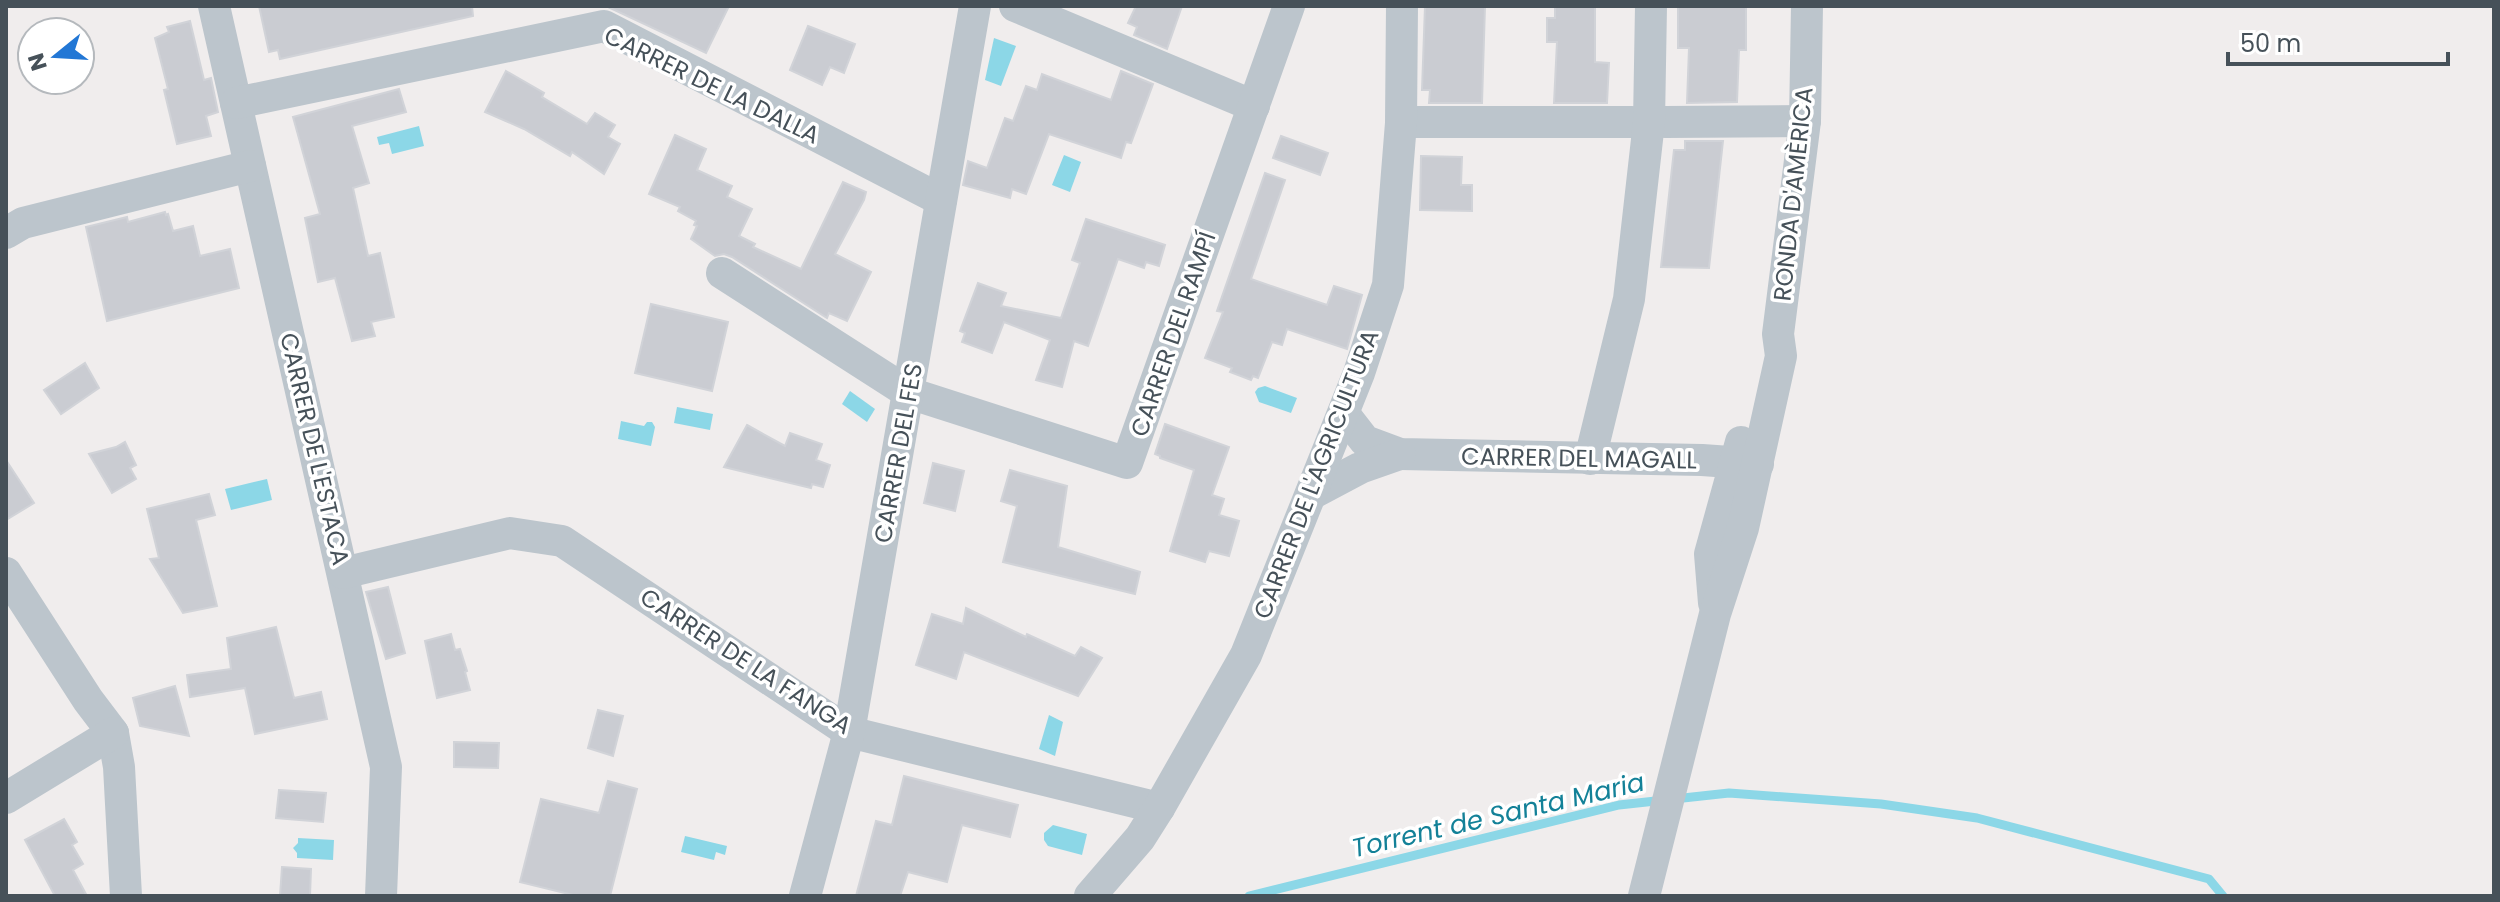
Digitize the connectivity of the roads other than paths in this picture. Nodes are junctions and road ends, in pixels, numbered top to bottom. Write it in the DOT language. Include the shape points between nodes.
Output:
graph roads {
  1 [pos="214,6"];
  2 [pos="975,6"];
  3 [pos="1015,6"];
  4 [pos="1289,6"];
  5 [pos="1402,6"];
  6 [pos="1651,6"];
  7 [pos="1807,6"];
  8 [pos="601,16"];
  9 [pos="236,103"];
  10 [pos="1254,106"];
  11 [pos="1805,121"];
  12 [pos="1409,122"];
  13 [pos="1632,122"];
  14 [pos="1665,122"];
  15 [pos="250,166"];
  16 [pos="941,200"];
  17 [pos="6,233"];
  18 [pos="722,273"];
  19 [pos="909,393"];
  20 [pos="1344,414"];
  21 [pos="1400,454"];
  22 [pos="1590,459"];
  23 [pos="1747,463"];
  24 [pos="1311,494"];
  25 [pos="6,573"];
  26 [pos="343,573"];
  27 [pos="849,732"];
  28 [pos="113,733"];
  29 [pos="6,798"];
  30 [pos="1159,808"];
  31 [pos="126,896"];
  32 [pos="381,896"];
  33 [pos="805,896"];
  34 [pos="1090,896"];
  35 [pos="1644,896"];
  1 -- 9 [label="street, CARRER DE L'ESTACA"];
  2 -- 16 [label="street, CARRER DEL FES"];
  3 -- 10 [label="street"];
  4 -- 10 [label="street, CARRER DEL RAMPÍ"];
  5 -- 20 [label="street, CARRER DE L'AGRICULTURA" via="1401,123 1388,285"];
  6 -- 22 [label="street" via="1649,122 1629,299"];
  7 -- 11 [label="street, RONDA D'AMÈRICA"];
  8 -- 9 [label="street, CARRER DE LA DALLA"];
  8 -- 16 [label="street, CARRER DE LA DALLA"];
  9 -- 15 [label="street, CARRER DE L'ESTACA"];
  10 -- 19 [label="street, CARRER DEL RAMPÍ" via="1127,463"];
  11 -- 14 [label="street"];
  11 -- 23 [label="street, RONDA D'AMÈRICA" via="1778,334 1758,368"];
  12 -- 13 [label="street"];
  15 -- 17 [label="street" via="23,223"];
  15 -- 26 [label="street, CARRER DE L'ESTACA"];
  16 -- 19 [label="street, CARRER DEL FES"];
  18 -- 19 [label="street, CARRER DEL RAMPÍ"];
  19 -- 27 [label="street, CARRER DEL FES"];
  20 -- 21 [label="street, CARRER DEL MAGALL" via="1365,441"];
  20 -- 24 [label="street, CARRER DE L'AGRICULTURA"];
  21 -- 22 [label="street, CARRER DEL MAGALL"];
  21 -- 24 [label="street, CARRER DEL MAGALL"];
  22 -- 23 [label="street, CARRER DEL MAGALL"];
  23 -- 35 [label="street, RONDA D'AMÈRICA" via="1710,554 1715,614"];
  24 -- 30 [label="street, CARRER DE L'AGRICULTURA" via="1246,655"];
  25 -- 28 [label="street"];
  26 -- 27 [label="street, CARRER DE LA FANGA" via="510,533 562,541"];
  26 -- 32 [label="street, CARRER DE L'ESTACA" via="386,767"];
  27 -- 30 [label="street, CARRER DE LA FANGA"];
  27 -- 33 [label="street, CARRER DEL FES"];
  28 -- 29 [label="street"];
  28 -- 31 [label="street"];
  30 -- 34 [label="street, CARRER DE L'AGRICULTURA"];
}
